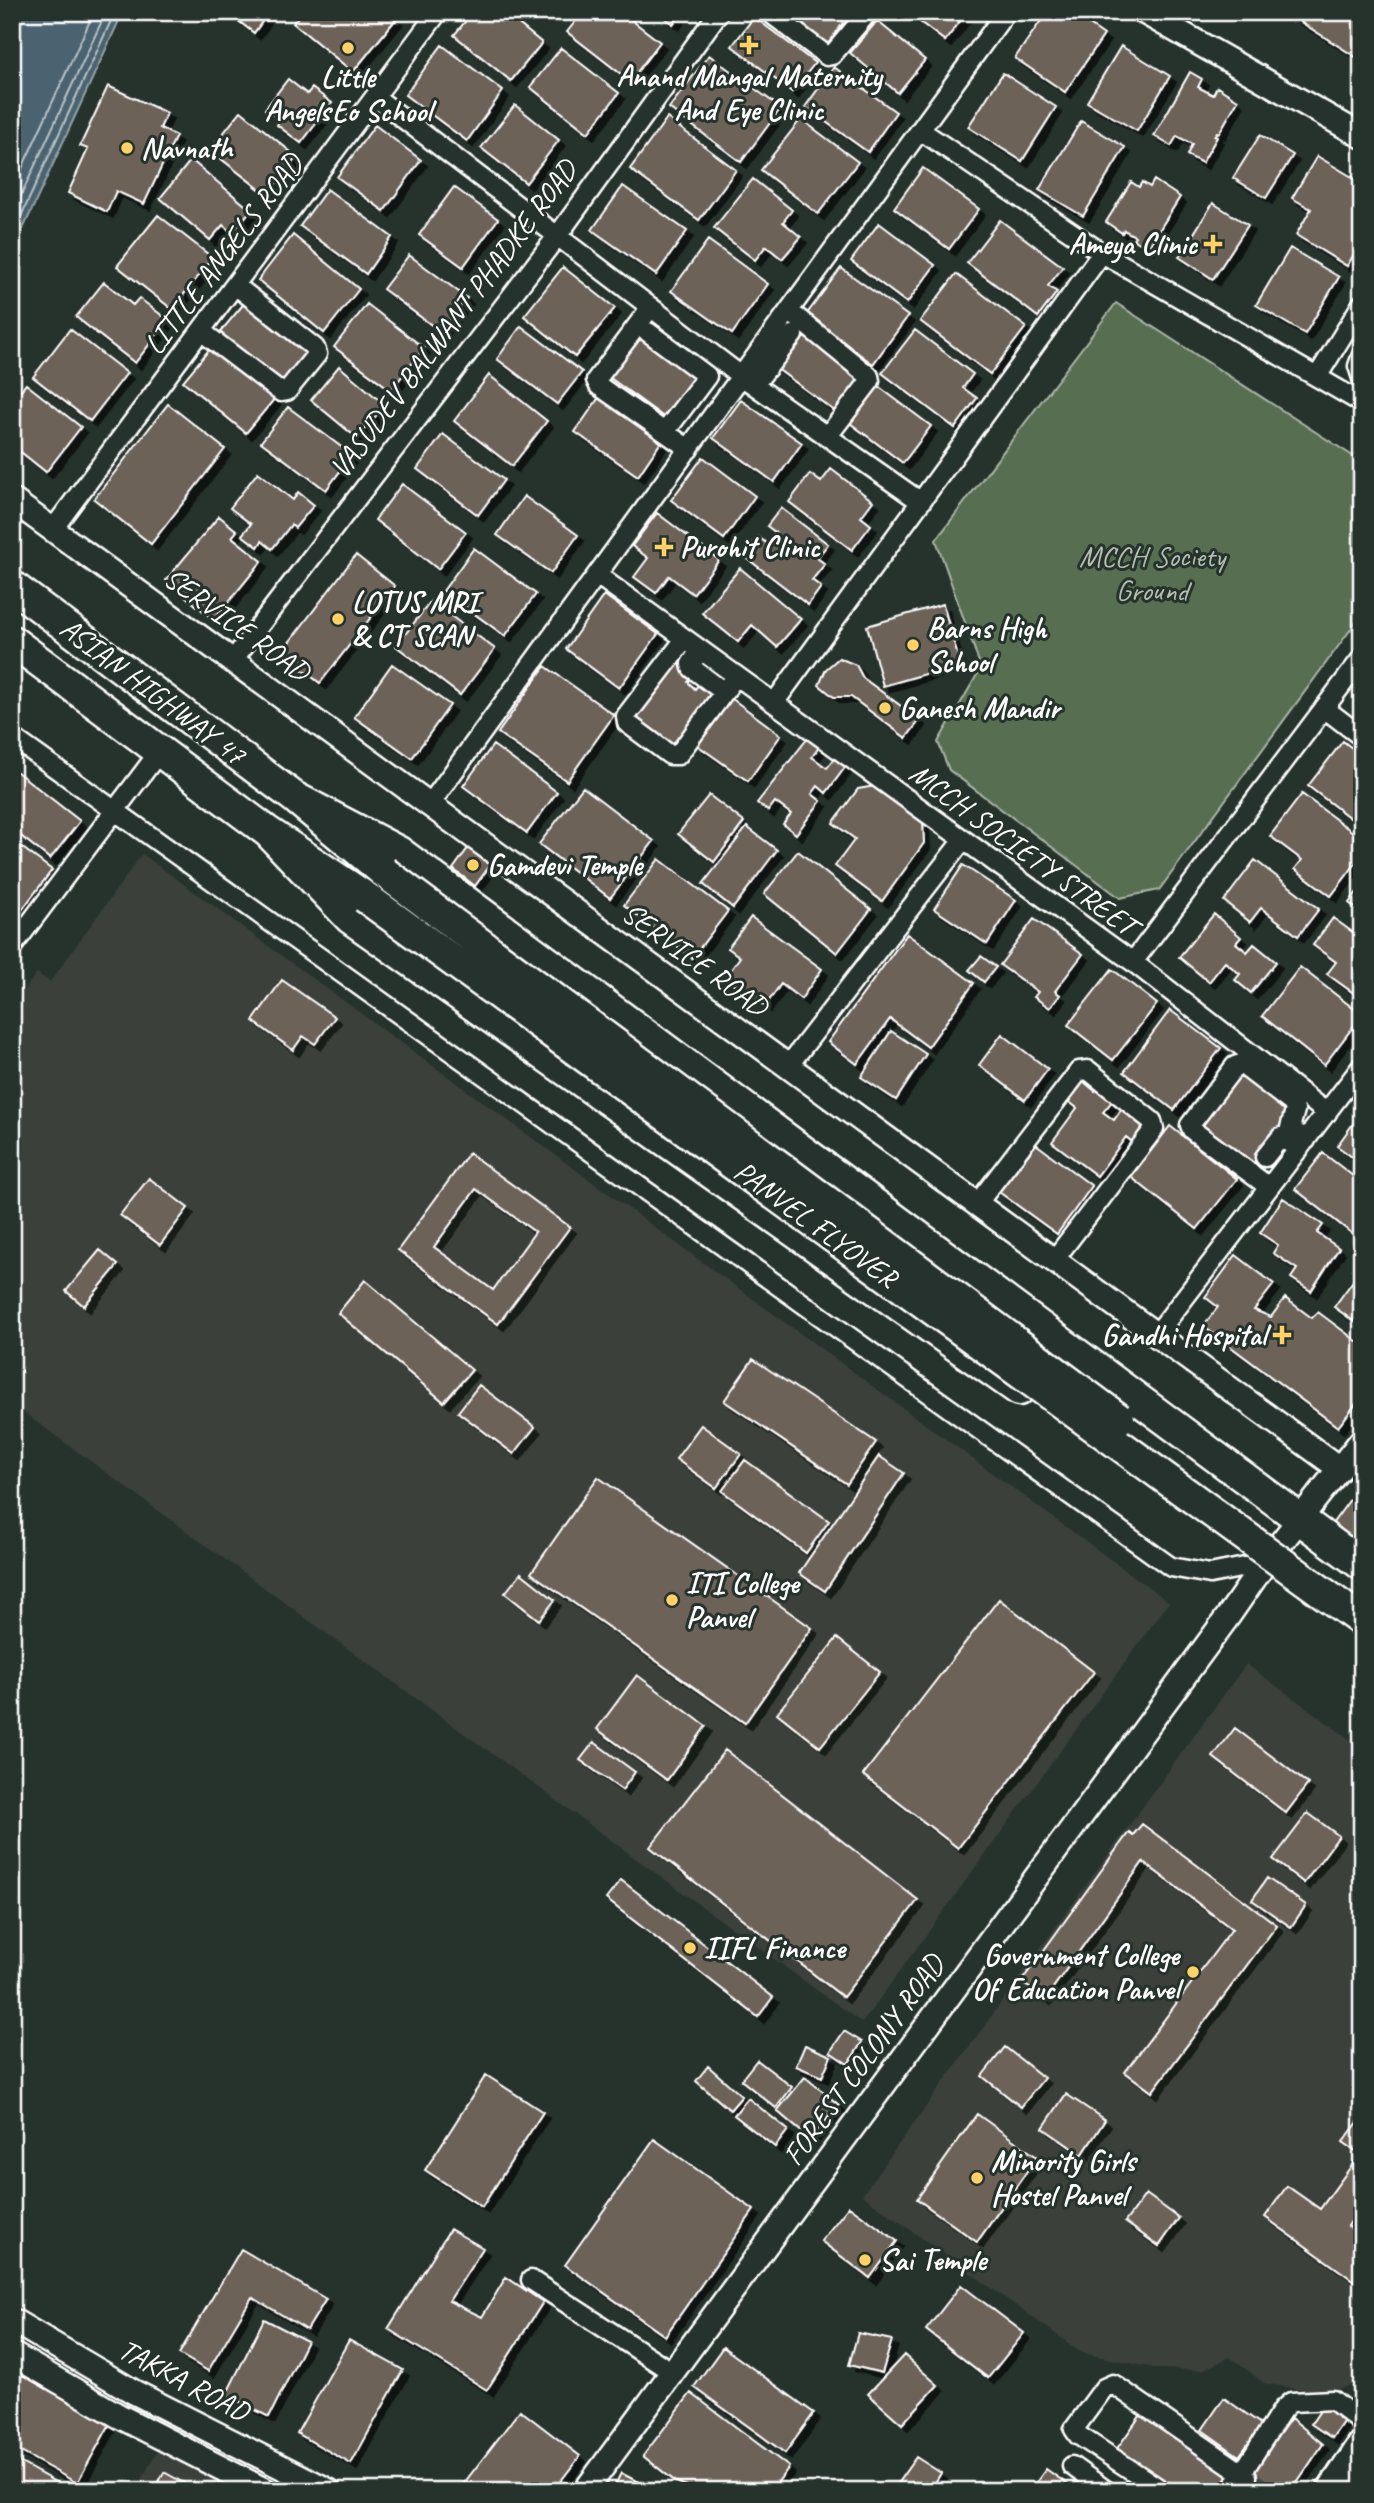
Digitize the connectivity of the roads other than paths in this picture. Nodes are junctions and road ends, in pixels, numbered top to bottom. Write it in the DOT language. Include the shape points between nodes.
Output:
graph roads {
  1 [pos="438,12"];
  2 [pos="719,12"];
  3 [pos="769,12"];
  4 [pos="864,12"];
  5 [pos="1006,12"];
  6 [pos="1148,13"];
  7 [pos="375,97"];
  8 [pos="920,131"];
  9 [pos="1362,136"];
  10 [pos="558,235"];
  11 [pos="1102,253"];
  12 [pos="235,285"];
  13 [pos="651,307"];
  14 [pos="787,313"];
  15 [pos="1359,316"];
  16 [pos="802,330"];
  17 [pos="201,331"];
  18 [pos="648,332"];
  19 [pos="1362,355"];
  20 [pos="707,376"];
  21 [pos="760,377"];
  22 [pos="1317,377"];
  23 [pos="1362,378"];
  24 [pos="729,392"];
  25 [pos="1362,403"];
  26 [pos="665,432"];
  27 [pos="827,437"];
  28 [pos="689,449"];
  29 [pos="12,500"];
  30 [pos="921,502"];
  31 [pos="53,529"];
  32 [pos="597,575"];
  33 [pos="12,586"];
  34 [pos="685,639"];
  35 [pos="12,641"];
  36 [pos="700,650"];
  37 [pos="1362,657"];
  38 [pos="233,660"];
  39 [pos="736,676"];
  40 [pos="724,692"];
  41 [pos="774,704"];
  42 [pos="1324,708"];
  43 [pos="12,737"];
  44 [pos="1362,737"];
  45 [pos="159,752"];
  46 [pos="294,797"];
  47 [pos="430,804"];
  48 [pos="114,810"];
  49 [pos="268,832"];
  50 [pos="963,840"];
  51 [pos="12,947"];
  52 [pos="1133,962"];
  53 [pos="1250,1062"];
  54 [pos="788,1066"];
  55 [pos="1362,1066"];
  56 [pos="1327,1113"];
  57 [pos="1303,1144"];
  58 [pos="1265,1157"];
  59 [pos="1269,1187"];
  60 [pos="977,1203"];
  61 [pos="1054,1260"];
  62 [pos="1156,1335"];
  63 [pos="1362,1440"];
  64 [pos="1340,1469"];
  65 [pos="1301,1520"];
  66 [pos="1265,1563"];
  67 [pos="1362,1565"];
  68 [pos="1362,1600"];
  69 [pos="1362,1621"];
  70 [pos="1362,1634"];
  71 [pos="531,2280"];
  72 [pos="12,2320"];
  73 [pos="12,2354"];
  74 [pos="672,2372"];
  75 [pos="1362,2423"];
  76 [pos="1362,2444"];
  77 [pos="1072,2466"];
  78 [pos="1245,2475"];
  79 [pos="266,2491"];
  80 [pos="329,2491"];
  81 [pos="585,2491"];
  82 [pos="1107,2491"];
  83 [pos="1163,2491"];
  84 [pos="1231,2491"];
  85 [pos="1330,2491"];
  1 -- 7 [label="street, LITTLE ANGELS ROAD"];
  2 -- 10 [label="street, VASUDEV BALWANT PHADKE ROAD"];
  3 -- 4 [label="street" via="827,56"];
  5 -- 8 [label="street"];
  6 -- 9 [label="street"];
  7 -- 10 [label="street"];
  7 -- 12 [label="street, LITTLE ANGELS ROAD"];
  8 -- 11 [label="street"];
  8 -- 14 [label="street"];
  10 -- 13 [label="street"];
  10 -- 38 [label="street, VASUDEV BALWANT PHADKE ROAD"];
  11 -- 22 [label="street"];
  11 -- 30 [label="street"];
  12 -- 17 [label="street, LITTLE ANGELS ROAD"];
  12 -- 17 [label="street" via="316,348 317,354 287,391 281,392"];
  13 -- 21 [label="street"];
  13 -- 26 [label="street" via="596,380"];
  14 -- 16 [label="street"];
  14 -- 21 [label="street"];
  15 -- 22 [label="street"];
  16 -- 21 [label="street"];
  16 -- 27 [label="street" via="869,376 870,381"];
  17 -- 31 [label="street, LITTLE ANGELS ROAD"];
  18 -- 20 [label="street"];
  19 -- 23 [label="street" via="1358,366"];
  20 -- 24 [label="street"];
  20 -- 26 [label="street"];
  21 -- 24 [label="street"];
  21 -- 27 [label="street"];
  22 -- 25 [label="street"];
  24 -- 28 [label="street"];
  26 -- 28 [label="street"];
  27 -- 30 [label="street"];
  28 -- 32 [label="street"];
  29 -- 31 [label="street, SERVICE ROAD"];
  30 -- 41 [label="street"];
  31 -- 38 [label="street, SERVICE ROAD"];
  32 -- 34 [label="street, MCCH SOCIETY STREET"];
  32 -- 47 [label="street"];
  33 -- 46 [label="highway, ASIAN HIGHWAY 47"];
  34 -- 36 [label="street, MCCH SOCIETY STREET"];
  34 -- 40 [label="street" via="626,716 627,723 670,755 678,755"];
  35 -- 45 [label="highway, ASIAN HIGHWAY 47"];
  36 -- 39 [label="street, MCCH SOCIETY STREET"];
  36 -- 40 [label="street" via="692,668"];
  37 -- 42 [label="street, MCCH SOCIETY STREET"];
  38 -- 47 [label="street, SERVICE ROAD"];
  39 -- 40 [label="street"];
  39 -- 41 [label="street, MCCH SOCIETY STREET"];
  41 -- 50 [label="street, MCCH SOCIETY STREET"];
  42 -- 44 [label="street"];
  42 -- 52 [label="street, MCCH SOCIETY STREET"];
  43 -- 48 [label="street"];
  45 -- 48 [label="street"];
  45 -- 49 [label="highway, ASIAN HIGHWAY 47"];
  46 -- 65 [label="highway" via="399,852"];
  46 -- 68 [label="highway, PANVEL FLYOVER, bridge" via="384,872"];
  47 -- 54 [label="street, SERVICE ROAD"];
  48 -- 51 [label="street"];
  48 -- 66 [label="street" via="1171,1567 1210,1574"];
  49 -- 66 [label="highway" via="350,918"];
  49 -- 69 [label="highway, PANVEL FLYOVER, bridge" via="365,897"];
  50 -- 52 [label="street, MCCH SOCIETY STREET"];
  50 -- 54 [label="street"];
  52 -- 53 [label="street"];
  53 -- 56 [label="street"];
  53 -- 57 [label="street" via="1292,1103 1295,1110 1290,1128"];
  53 -- 59 [label="street" via="1235,1066 1190,1125"];
  54 -- 60 [label="street, SERVICE ROAD"];
  55 -- 56 [label="street"];
  56 -- 57 [label="street"];
  57 -- 58 [label="street" via="1281,1137"];
  57 -- 59 [label="street"];
  59 -- 62 [label="street"];
  60 -- 61 [label="street, SERVICE ROAD"];
  60 -- 61 [label="street" via="1079,1071 1088,1070 1152,1121 1154,1129"];
  61 -- 62 [label="street, SERVICE ROAD"];
  62 -- 64 [label="street, SERVICE ROAD"];
  63 -- 64 [label="street"];
  64 -- 65 [label="street"];
  65 -- 66 [label="street"];
  65 -- 67 [label="highway"];
  66 -- 70 [label="highway"];
  66 -- 74 [label="street, FOREST COLONY ROAD"];
  71 -- 74 [label="street"];
  72 -- 80 [label="street, TAKKA ROAD" via="134,2392"];
  73 -- 79 [label="street, TAKKA ROAD" via="127,2421"];
  74 -- 81 [label="street, FOREST COLONY ROAD"];
  75 -- 78 [label="street" via="1333,2400 1292,2402 1283,2409"];
  76 -- 85 [label="main road"];
  77 -- 82 [label="street"];
  78 -- 83 [label="street" via="1113,2384 1104,2388 1074,2429"];
  78 -- 84 [label="street"];
}
